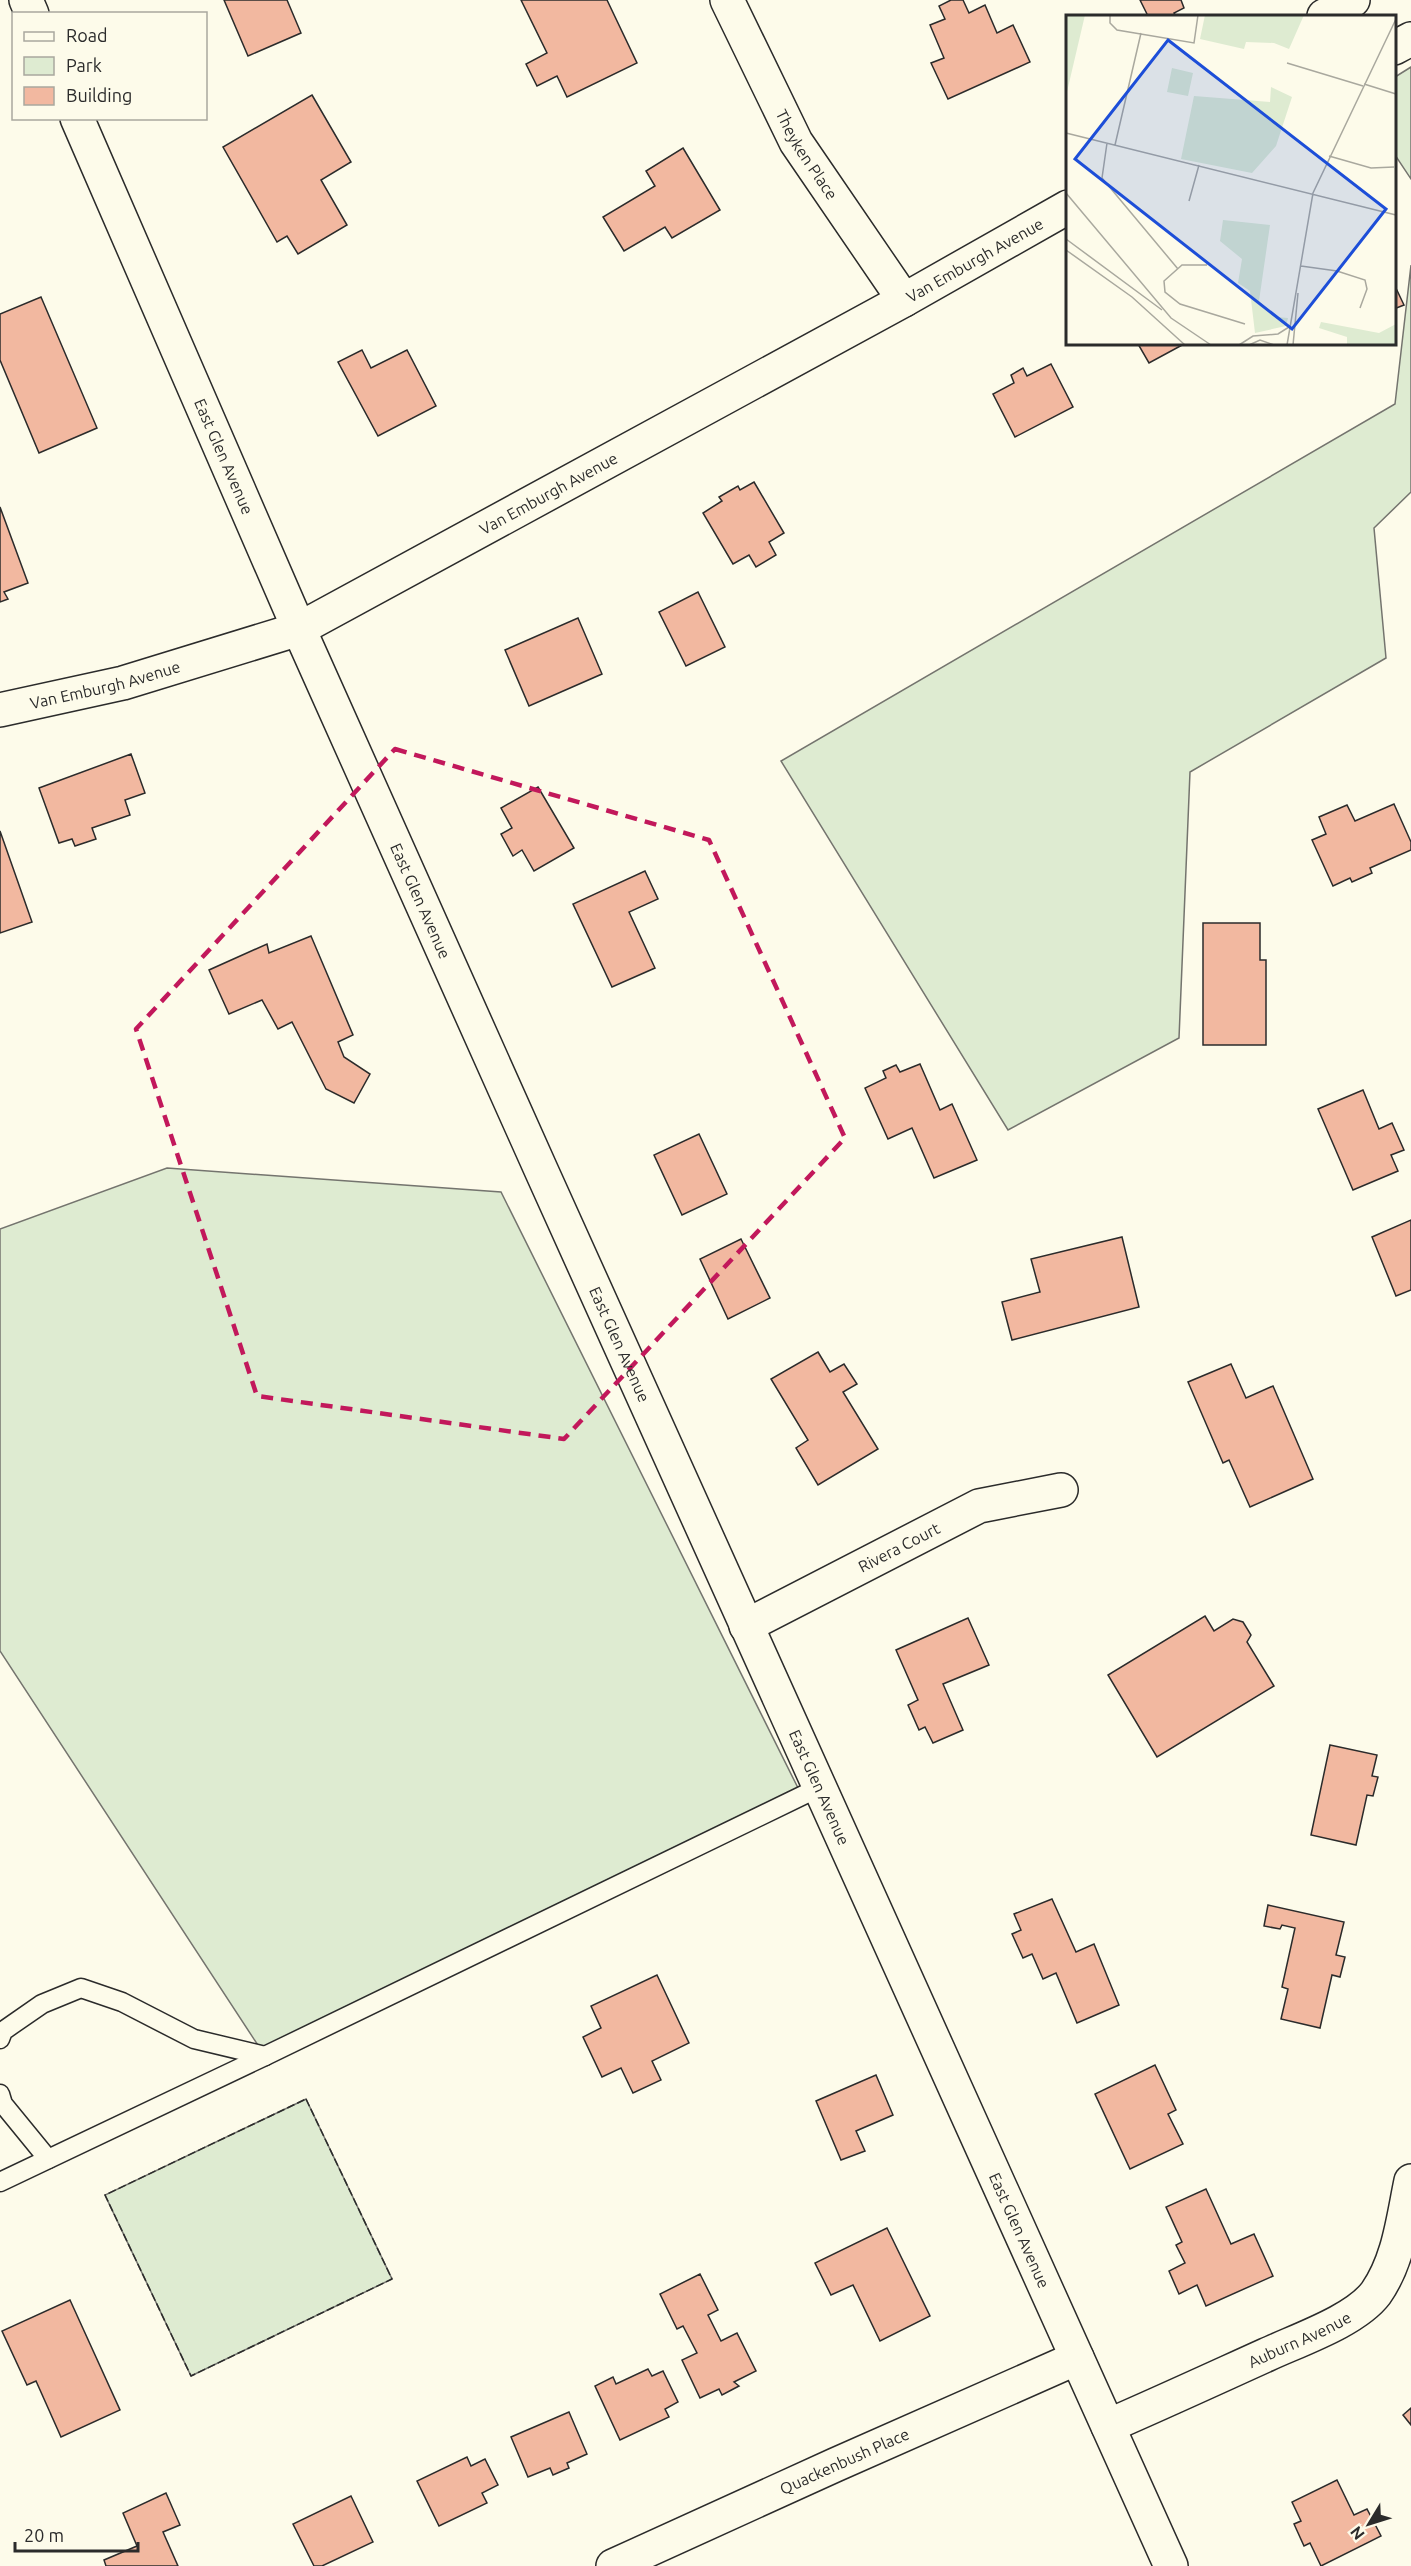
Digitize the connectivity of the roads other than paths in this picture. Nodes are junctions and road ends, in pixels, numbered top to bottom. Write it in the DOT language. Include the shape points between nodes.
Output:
graph roads {
  1 [pos="727,0"];
  2 [pos="1353,0"];
  3 [pos="1326,15"];
  4 [pos="1411,39"];
  5 [pos="1396,47"];
  6 [pos="78,120"];
  7 [pos="1066,208"];
  8 [pos="904,300"];
  9 [pos="299,629"];
  10 [pos="0,711"];
  11 [pos="1061,1490"];
  12 [pos="746,1626"];
  13 [pos="818,1788"];
  14 [pos="0,2039"];
  15 [pos="265,2056"];
  16 [pos="0,2094"];
  17 [pos="48,2159"];
  18 [pos="1411,2181"];
  19 [pos="0,2182"];
  20 [pos="1077,2358"];
  21 [pos="1108,2426"];
  22 [pos="613,2566"];
  23 [pos="1171,2566"];
  1 -- 8 [label="street, Theyken Place" via="796,142"];
  2 -- 3 [label="street"];
  4 -- 5 [label="street"];
  6 -- 9 [label="street, East Glen Avenue"];
  7 -- 8 [label="street, Van Emburgh Avenue"];
  8 -- 9 [label="street, Van Emburgh Avenue"];
  9 -- 10 [label="street, Van Emburgh Avenue" via="123,683"];
  9 -- 12 [label="street, East Glen Avenue"];
  11 -- 12 [label="street, Rivera Court" via="979,1506"];
  12 -- 13 [label="street, East Glen Avenue"];
  13 -- 15 [label="lane"];
  13 -- 20 [label="street, East Glen Avenue"];
  14 -- 15 [label="lane" via="3,2031 42,2004 81,1988 122,2002 194,2039"];
  15 -- 17 [label="lane"];
  16 -- 17 [label="lane" via="3,2104"];
  17 -- 19 [label="lane"];
  18 -- 21 [label="street, Auburn Avenue" via="1395,2256 1374,2295 1359,2308"];
  20 -- 21 [label="street, East Glen Avenue"];
  20 -- 22 [label="street, Quackenbush Place"];
  21 -- 23 [label="street, East Glen Avenue"];
}
